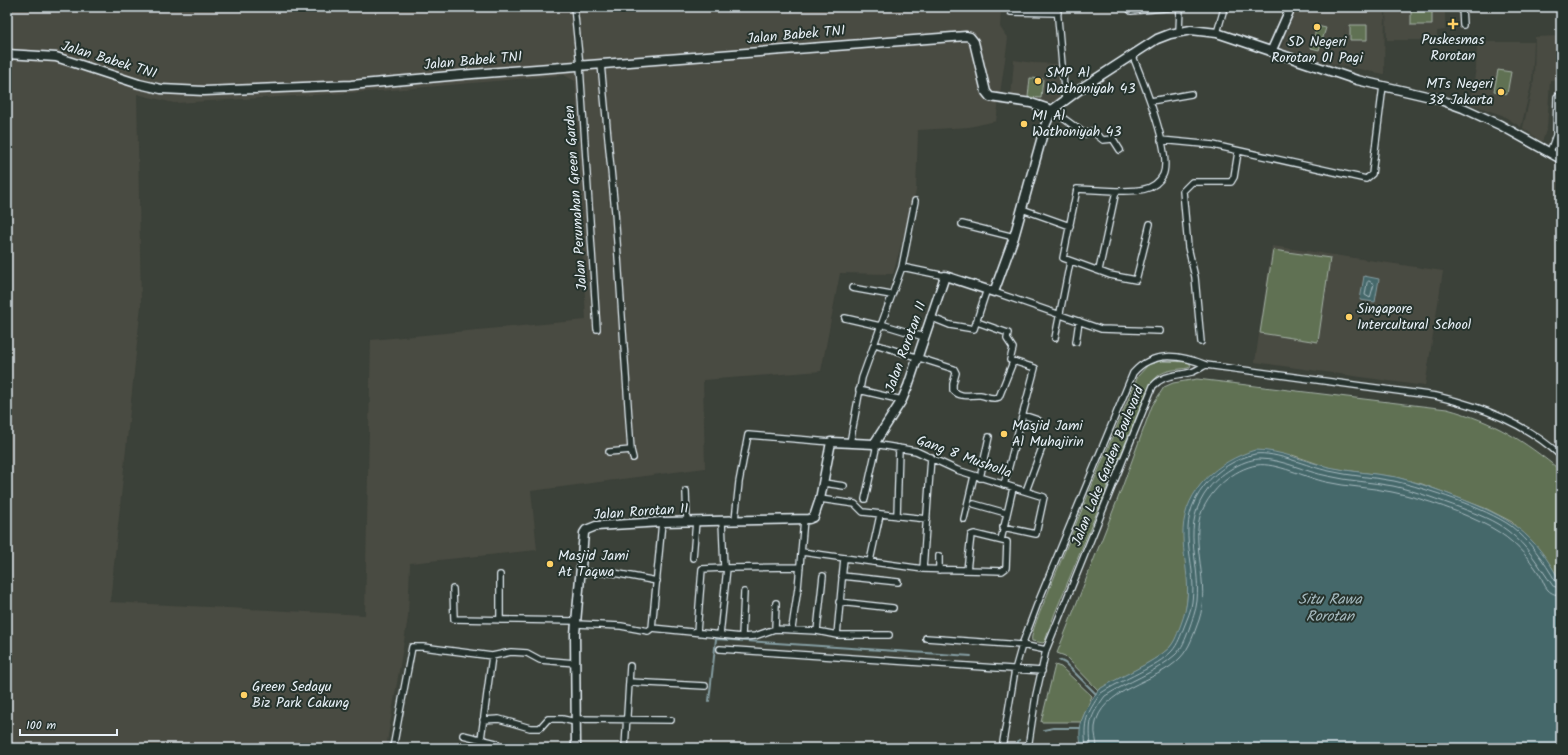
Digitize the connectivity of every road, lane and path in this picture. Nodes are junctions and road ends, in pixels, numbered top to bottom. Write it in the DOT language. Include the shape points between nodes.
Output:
graph roads {
  1 [pos="574,7"];
  2 [pos="1127,7"];
  3 [pos="1178,7"];
  4 [pos="1291,7"];
  5 [pos="1462,7"];
  6 [pos="1057,10"];
  7 [pos="1011,12"];
  8 [pos="1223,12"];
  9 [pos="1463,25"];
  10 [pos="1179,32"];
  11 [pos="1216,33"];
  12 [pos="1271,52"];
  13 [pos="7,54"];
  14 [pos="1132,54"];
  15 [pos="599,64"];
  16 [pos="582,66"];
  17 [pos="1383,86"];
  18 [pos="1191,94"];
  19 [pos="1557,97"];
  20 [pos="1066,100"];
  21 [pos="1151,100"];
  22 [pos="1052,110"];
  23 [pos="1161,140"];
  24 [pos="1120,150"];
  25 [pos="1238,152"];
  26 [pos="1550,152"];
  27 [pos="1561,159"];
  28 [pos="1116,191"];
  29 [pos="915,201"];
  30 [pos="1022,209"];
  31 [pos="962,224"];
  32 [pos="1150,224"];
  33 [pos="1070,226"];
  34 [pos="1014,237"];
  35 [pos="1070,262"];
  36 [pos="902,267"];
  37 [pos="1099,270"];
  38 [pos="945,276"];
  39 [pos="852,288"];
  40 [pos="990,291"];
  41 [pos="891,295"];
  42 [pos="1060,315"];
  43 [pos="845,318"];
  44 [pos="930,318"];
  45 [pos="1079,321"];
  46 [pos="976,322"];
  47 [pos="880,325"];
  48 [pos="597,329"];
  49 [pos="1160,331"];
  50 [pos="924,337"];
  51 [pos="1055,338"];
  52 [pos="1076,342"];
  53 [pos="1201,342"];
  54 [pos="875,344"];
  55 [pos="917,357"];
  56 [pos="1013,362"];
  57 [pos="1206,365"];
  58 [pos="859,390"];
  59 [pos="902,400"];
  60 [pos="1023,415"];
  61 [pos="1038,420"];
  62 [pos="989,437"];
  63 [pos="831,442"];
  64 [pos="850,443"];
  65 [pos="874,444"];
  66 [pos="1043,445"];
  67 [pos="899,448"];
  68 [pos="629,450"];
  69 [pos="611,452"];
  70 [pos="1561,456"];
  71 [pos="931,457"];
  72 [pos="633,458"];
  73 [pos="977,477"];
  74 [pos="824,483"];
  75 [pos="1004,485"];
  76 [pos="844,486"];
  77 [pos="1013,488"];
  78 [pos="686,491"];
  79 [pos="1026,491"];
  80 [pos="820,499"];
  81 [pos="865,499"];
  82 [pos="974,504"];
  83 [pos="1006,513"];
  84 [pos="880,515"];
  85 [pos="897,516"];
  86 [pos="804,519"];
  87 [pos="927,519"];
  88 [pos="964,519"];
  89 [pos="722,520"];
  90 [pos="735,520"];
  91 [pos="691,521"];
  92 [pos="662,522"];
  93 [pos="1003,527"];
  94 [pos="1001,540"];
  95 [pos="802,552"];
  96 [pos="939,556"];
  97 [pos="694,558"];
  98 [pos="844,558"];
  99 [pos="870,561"];
  100 [pos="800,567"];
  101 [pos="726,568"];
  102 [pos="923,569"];
  103 [pos="940,570"];
  104 [pos="967,570"];
  105 [pos="580,572"];
  106 [pos="500,575"];
  107 [pos="823,576"];
  108 [pos="842,576"];
  109 [pos="657,581"];
  110 [pos="898,582"];
  111 [pos="453,589"];
  112 [pos="744,592"];
  113 [pos="839,602"];
  114 [pos="776,603"];
  115 [pos="893,608"];
  116 [pos="500,620"];
  117 [pos="576,622"];
  118 [pos="652,628"];
  119 [pos="775,628"];
  120 [pos="792,628"];
  121 [pos="817,631"];
  122 [pos="697,632"];
  123 [pos="720,635"];
  124 [pos="837,635"];
  125 [pos="889,635"];
  126 [pos="742,637"];
  127 [pos="926,638"];
  128 [pos="1022,646"];
  129 [pos="720,649"];
  130 [pos="1046,650"];
  131 [pos="492,656"];
  132 [pos="575,663"];
  133 [pos="630,666"];
  134 [pos="1015,670"];
  135 [pos="1042,671"];
  136 [pos="629,682"];
  137 [pos="706,686"];
  138 [pos="626,718"];
  139 [pos="483,720"];
  140 [pos="576,720"];
  141 [pos="671,720"];
  142 [pos="464,735"];
  143 [pos="481,738"];
  144 [pos="393,748"];
  145 [pos="499,748"];
  146 [pos="576,748"];
  147 [pos="625,748"];
  148 [pos="1002,748"];
  149 [pos="1028,748"];
  1 -- 16 [label="street, Jalan Perumahan Green Garden"];
  2 -- 3 [label="street" via="1131,11"];
  3 -- 10 [label="street"];
  4 -- 12 [label="street"];
  5 -- 9 [label="street"];
  6 -- 7 [label="street"];
  6 -- 20 [label="street"];
  8 -- 11 [label="street"];
  10 -- 11 [label="street" via="1200,30"];
  10 -- 14 [label="street" via="1157,39"];
  11 -- 12 [label="street"];
  12 -- 17 [label="street"];
  13 -- 16 [label="street, Jalan Babek TNI" via="56,57 139,84 181,91 351,85"];
  14 -- 20 [label="street"];
  14 -- 21 [label="street"];
  15 -- 16 [label="street, Jalan Babek TNI"];
  15 -- 22 [label="street, Jalan Babek TNI" via="966,36 972,38 986,92 990,97 1031,103"];
  15 -- 68 [label="street" via="615,212"];
  16 -- 48 [label="street, Jalan Perumahan Green Garden"];
  17 -- 25 [label="street" via="1372,174 1366,179"];
  17 -- 26 [label="street" via="1435,98 1463,108"];
  18 -- 21 [label="street"];
  19 -- 26 [label="street" via="1556,135"];
  20 -- 22 [label="street"];
  21 -- 23 [label="street"];
  22 -- 24 [label="street" via="1085,134 1092,131 1103,140 1112,138"];
  22 -- 30 [label="street" via="1045,126"];
  23 -- 25 [label="street" via="1213,145"];
  23 -- 28 [label="street" via="1164,169 1162,176 1141,191"];
  25 -- 53 [label="street" via="1231,182 1192,182 1183,191"];
  26 -- 27 [label="street"];
  28 -- 33 [label="street" via="1077,189"];
  28 -- 37 [label="street"];
  29 -- 36 [label="street"];
  30 -- 33 [label="street"];
  30 -- 34 [label="street"];
  31 -- 34 [label="street"];
  32 -- 37 [label="street" via="1136,280 1110,276"];
  33 -- 35 [label="street" via="1062,257"];
  34 -- 40 [label="street"];
  35 -- 37 [label="street"];
  35 -- 42 [label="street"];
  36 -- 38 [label="street"];
  36 -- 41 [label="street"];
  38 -- 40 [label="street"];
  38 -- 44 [label="street, Jalan Rorotan II"];
  39 -- 41 [label="street"];
  40 -- 42 [label="street"];
  40 -- 46 [label="street"];
  41 -- 47 [label="street"];
  42 -- 45 [label="street"];
  42 -- 51 [label="street"];
  43 -- 47 [label="street"];
  44 -- 46 [label="street" via="974,329"];
  44 -- 50 [label="street, Jalan Rorotan II"];
  45 -- 49 [label="street" via="1101,329"];
  45 -- 52 [label="street"];
  46 -- 56 [label="street" via="1008,333 1008,340 1013,348 1010,360"];
  47 -- 50 [label="street"];
  47 -- 54 [label="street"];
  50 -- 55 [label="street, Jalan Rorotan II"];
  54 -- 55 [label="street"];
  54 -- 58 [label="street"];
  55 -- 56 [label="street" via="956,372 954,392 964,396 996,398 1002,394"];
  55 -- 59 [label="street, Jalan Rorotan II"];
  56 -- 60 [label="street" via="1035,368"];
  57 -- 70 [label="street" via="1436,396 1467,403 1502,416 1535,435"];
  57 -- 128 [label="street, Jalan Lake Garden Boulevard" via="1165,356 1143,362 1133,372"];
  57 -- 130 [label="street, Jalan Lake Garden Boulevard" via="1192,372 1167,376 1154,386"];
  58 -- 59 [label="street"];
  58 -- 64 [label="street"];
  59 -- 65 [label="street, Jalan Rorotan II"];
  60 -- 61 [label="street"];
  60 -- 75 [label="street"];
  62 -- 73 [label="street"];
  63 -- 64 [label="street"];
  63 -- 74 [label="street"];
  63 -- 90 [label="street" via="748,435"];
  64 -- 65 [label="street"];
  65 -- 67 [label="street, Gang 8 Musholla"];
  65 -- 81 [label="street" via="876,449"];
  66 -- 79 [label="street"];
  67 -- 71 [label="street, Gang 8 Musholla"];
  67 -- 85 [label="street"];
  68 -- 69 [label="street"];
  68 -- 72 [label="street"];
  71 -- 73 [label="street, Gang 8 Musholla"];
  71 -- 87 [label="street"];
  73 -- 75 [label="street, Gang 8 Musholla"];
  73 -- 88 [label="street"];
  74 -- 76 [label="street"];
  74 -- 80 [label="street"];
  75 -- 77 [label="street, Gang 8 Musholla"];
  77 -- 79 [label="street, Gang 8 Musholla"];
  77 -- 83 [label="street"];
  78 -- 91 [label="street"];
  79 -- 93 [label="street, Gang 8 Musholla" via="1044,498 1038,533"];
  80 -- 84 [label="street" via="856,504 862,512"];
  80 -- 86 [label="street" via="816,515"];
  82 -- 83 [label="street"];
  83 -- 93 [label="street"];
  84 -- 85 [label="street"];
  84 -- 99 [label="street"];
  85 -- 87 [label="street"];
  86 -- 90 [label="street, Jalan Rorotan II"];
  86 -- 95 [label="street"];
  87 -- 102 [label="street"];
  89 -- 90 [label="street, Jalan Rorotan II"];
  89 -- 91 [label="street, Jalan Rorotan II"];
  89 -- 101 [label="street"];
  91 -- 92 [label="street, Jalan Rorotan II"];
  91 -- 97 [label="street"];
  92 -- 105 [label="street, Jalan Rorotan II" via="587,528 584,533"];
  92 -- 109 [label="street"];
  93 -- 94 [label="street"];
  94 -- 104 [label="street" via="971,535"];
  94 -- 104 [label="street" via="1008,544 1005,570"];
  95 -- 98 [label="street"];
  95 -- 100 [label="street"];
  96 -- 103 [label="street"];
  98 -- 99 [label="street"];
  98 -- 108 [label="street"];
  99 -- 102 [label="street"];
  100 -- 101 [label="street"];
  100 -- 120 [label="street"];
  101 -- 122 [label="street" via="702,569"];
  101 -- 123 [label="street"];
  102 -- 103 [label="street"];
  103 -- 104 [label="street"];
  105 -- 109 [label="street" via="614,573"];
  105 -- 117 [label="street, Jalan Rorotan II"];
  106 -- 116 [label="street"];
  107 -- 121 [label="street"];
  108 -- 110 [label="street"];
  108 -- 113 [label="street"];
  109 -- 118 [label="street"];
  111 -- 116 [label="street" via="454,619"];
  112 -- 126 [label="street"];
  113 -- 115 [label="street"];
  113 -- 124 [label="street"];
  114 -- 119 [label="street"];
  116 -- 117 [label="street"];
  117 -- 118 [label="street" via="648,631"];
  117 -- 132 [label="street, Jalan Rorotan II"];
  118 -- 122 [label="street"];
  119 -- 120 [label="street"];
  119 -- 126 [label="street" via="755,636"];
  120 -- 121 [label="street"];
  121 -- 124 [label="street"];
  122 -- 123 [label="street"];
  123 -- 126 [label="street"];
  124 -- 125 [label="street"];
  127 -- 128 [label="street"];
  128 -- 130 [label="street"];
  128 -- 134 [label="street, Jalan Lake Garden Boulevard"];
  129 -- 134 [label="street"];
  130 -- 135 [label="street, Jalan Lake Garden Boulevard"];
  131 -- 132 [label="street" via="510,652 526,653 540,660"];
  131 -- 139 [label="street"];
  131 -- 144 [label="street" via="424,647 410,648"];
  132 -- 140 [label="street, Jalan Rorotan II"];
  133 -- 136 [label="street"];
  134 -- 135 [label="street"];
  134 -- 148 [label="street, Jalan Lake Garden Boulevard"];
  135 -- 149 [label="street, Jalan Lake Garden Boulevard"];
  136 -- 137 [label="street"];
  136 -- 138 [label="street"];
  138 -- 140 [label="street"];
  138 -- 141 [label="street"];
  138 -- 147 [label="street"];
  139 -- 140 [label="street" via="499,719 530,728 540,728 548,719"];
  139 -- 143 [label="street"];
  140 -- 146 [label="street, Jalan Rorotan II"];
  142 -- 143 [label="street"];
  143 -- 145 [label="street" via="496,743"];
}
